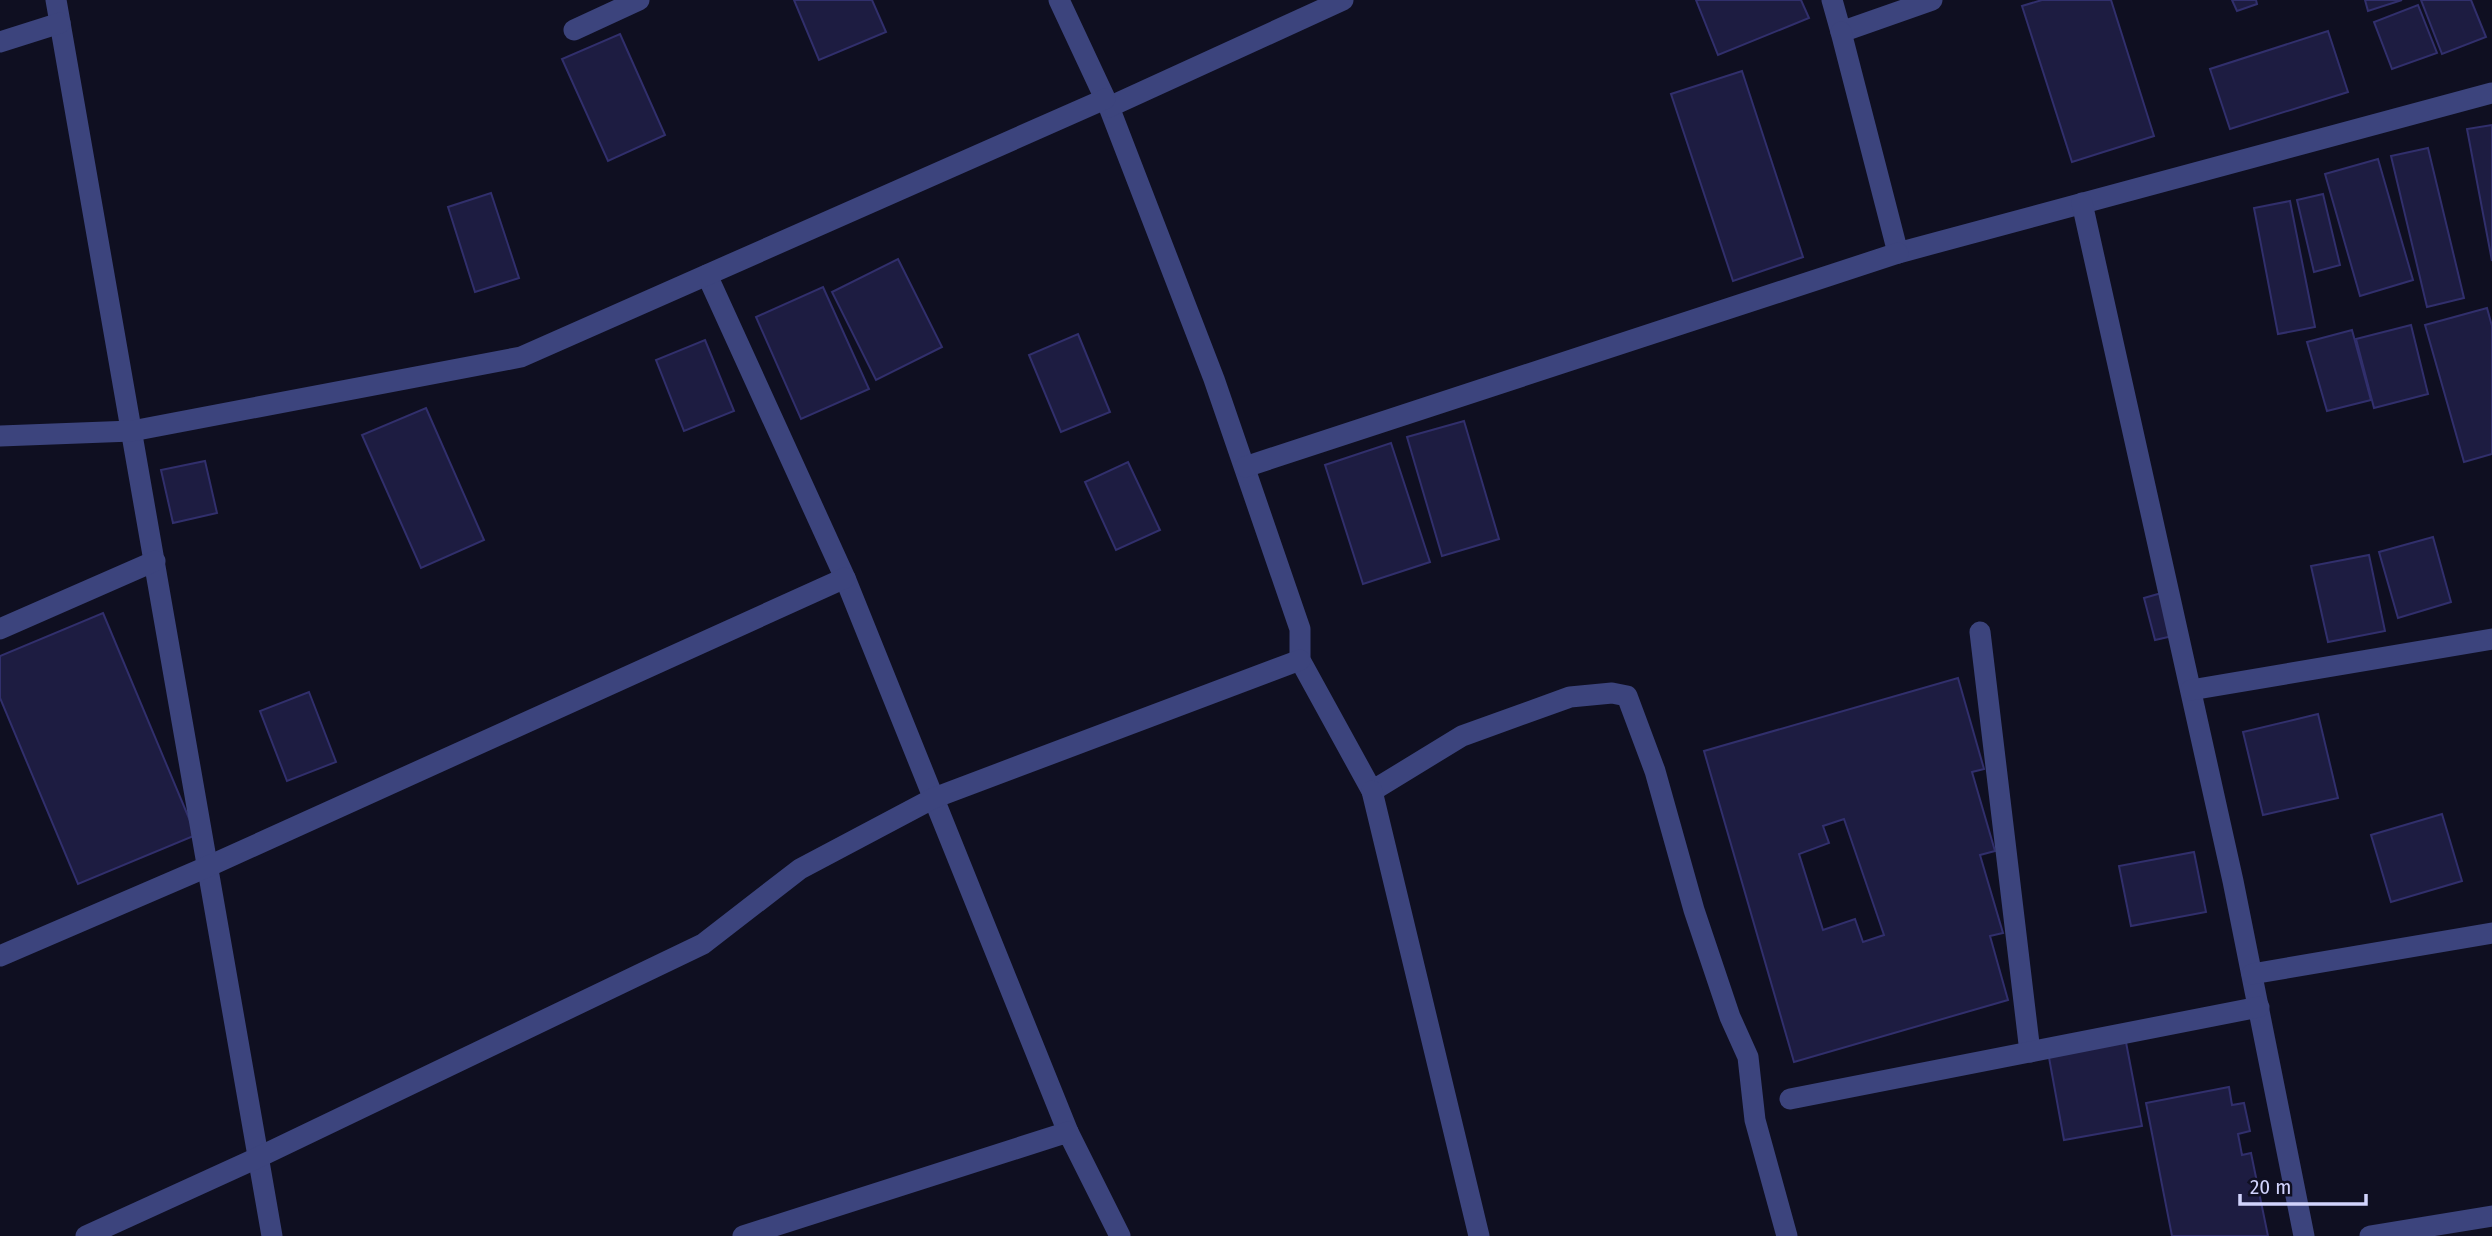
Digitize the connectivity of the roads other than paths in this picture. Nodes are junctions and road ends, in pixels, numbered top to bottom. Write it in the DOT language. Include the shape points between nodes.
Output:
graph roads {
  1 [pos="56,0"];
  2 [pos="639,0"];
  3 [pos="1059,0"];
  4 [pos="1343,0"];
  5 [pos="1832,0"];
  6 [pos="1932,0"];
  7 [pos="60,23"];
  8 [pos="574,30"];
  9 [pos="1841,32"];
  10 [pos="0,42"];
  11 [pos="2492,93"];
  12 [pos="1107,103"];
  13 [pos="2082,203"];
  14 [pos="1898,253"];
  15 [pos="707,275"];
  16 [pos="132,431"];
  17 [pos="0,436"];
  18 [pos="1245,467"];
  19 [pos="155,561"];
  20 [pos="845,578"];
  21 [pos="0,629"];
  22 [pos="1980,632"];
  23 [pos="2492,639"];
  24 [pos="1300,660"];
  25 [pos="2190,690"];
  26 [pos="1372,792"];
  27 [pos="934,798"];
  28 [pos="209,866"];
  29 [pos="2492,933"];
  30 [pos="0,957"];
  31 [pos="2252,974"];
  32 [pos="2259,1007"];
  33 [pos="2030,1052"];
  34 [pos="1790,1099"];
  35 [pos="1068,1132"];
  36 [pos="257,1158"];
  37 [pos="2492,1216"];
  38 [pos="86,1236"];
  39 [pos="272,1236"];
  40 [pos="743,1236"];
  41 [pos="1120,1236"];
  42 [pos="1479,1236"];
  43 [pos="1787,1236"];
  44 [pos="2304,1236"];
  45 [pos="2370,1236"];
  1 -- 7 [label="street"];
  2 -- 8 [label="street"];
  3 -- 12 [label="street"];
  4 -- 12 [label="street"];
  5 -- 9 [label="street"];
  6 -- 9 [label="street"];
  7 -- 10 [label="street"];
  7 -- 16 [label="street"];
  9 -- 14 [label="street"];
  11 -- 13 [label="street"];
  12 -- 15 [label="street"];
  12 -- 18 [label="street"];
  13 -- 14 [label="street"];
  13 -- 25 [label="street"];
  14 -- 18 [label="street"];
  15 -- 16 [label="street" via="521,357"];
  15 -- 20 [label="street"];
  16 -- 17 [label="street"];
  16 -- 19 [label="street"];
  18 -- 24 [label="street" via="1300,629"];
  19 -- 21 [label="street"];
  19 -- 28 [label="street"];
  20 -- 27 [label="street"];
  20 -- 28 [label="street"];
  22 -- 33 [label="street"];
  23 -- 25 [label="street"];
  24 -- 26 [label="street"];
  24 -- 27 [label="street"];
  25 -- 31 [label="street"];
  26 -- 42 [label="street"];
  26 -- 43 [label="street" via="1462,736 1570,697 1627,696 1655,771 1694,910 1748,1057 1755,1120"];
  27 -- 35 [label="street"];
  27 -- 36 [label="street" via="800,869 703,944"];
  28 -- 30 [label="street"];
  28 -- 36 [label="street"];
  29 -- 31 [label="street"];
  31 -- 32 [label="street"];
  32 -- 33 [label="street"];
  32 -- 44 [label="street"];
  33 -- 34 [label="street"];
  35 -- 40 [label="street"];
  35 -- 41 [label="street"];
  36 -- 38 [label="street"];
  36 -- 39 [label="street"];
  37 -- 45 [label="street"];
}
